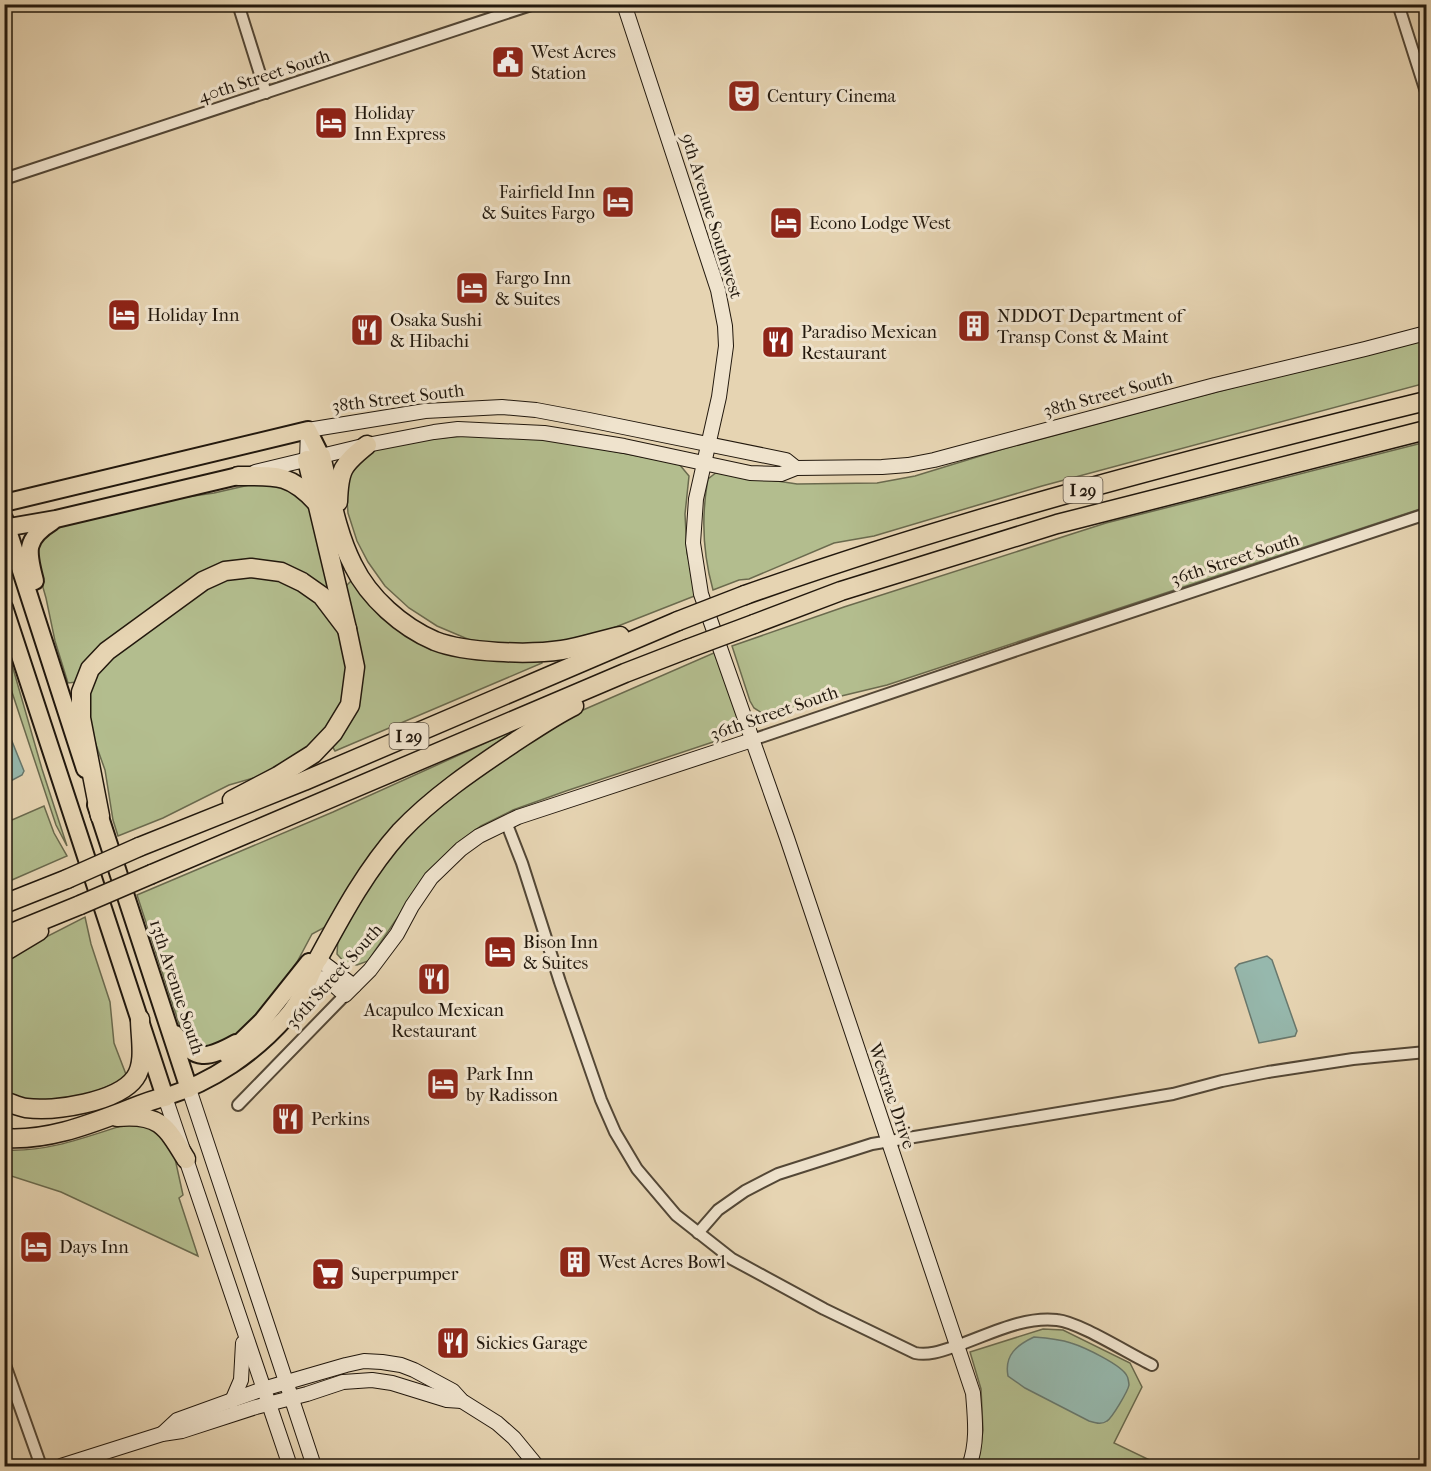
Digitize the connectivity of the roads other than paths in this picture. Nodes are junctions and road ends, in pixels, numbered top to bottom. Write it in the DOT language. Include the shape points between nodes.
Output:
graph roads {
  1 [pos="238,4"];
  2 [pos="534,4"];
  3 [pos="624,4"];
  4 [pos="1398,4"];
  5 [pos="1426,92"];
  6 [pos="266,93"];
  7 [pos="4,179"];
  8 [pos="1426,333"];
  9 [pos="1426,390"];
  10 [pos="1426,401"];
  11 [pos="308,430"];
  12 [pos="1426,430"];
  13 [pos="1304,431"];
  14 [pos="708,443"];
  15 [pos="367,445"];
  16 [pos="314,458"];
  17 [pos="704,463"];
  18 [pos="796,468"];
  19 [pos="238,476"];
  20 [pos="316,502"];
  21 [pos="4,503"];
  22 [pos="1426,514"];
  23 [pos="56,519"];
  24 [pos="6,525"];
  25 [pos="338,525"];
  26 [pos="4,608"];
  27 [pos="673,622"];
  28 [pos="347,629"];
  29 [pos="625,673"];
  30 [pos="56,682"];
  31 [pos="752,740"];
  32 [pos="100,816"];
  33 [pos="506,822"];
  34 [pos="192,826"];
  35 [pos="4,904"];
  36 [pos="74,907"];
  37 [pos="4,936"];
  38 [pos="4,952"];
  39 [pos="318,959"];
  40 [pos="310,979"];
  41 [pos="349,990"];
  42 [pos="140,1019"];
  43 [pos="169,1027"];
  44 [pos="247,1037"];
  45 [pos="1426,1052"];
  46 [pos="188,1084"];
  47 [pos="164,1091"];
  48 [pos="4,1101"];
  49 [pos="238,1105"];
  50 [pos="104,1119"];
  51 [pos="4,1138"];
  52 [pos="888,1141"];
  53 [pos="186,1159"];
  54 [pos="698,1233"];
  55 [pos="242,1326"];
  56 [pos="958,1345"];
  57 [pos="4,1362"];
  58 [pos="1152,1365"];
  59 [pos="286,1382"];
  60 [pos="263,1389"];
  61 [pos="291,1398"];
  62 [pos="232,1401"];
  63 [pos="462,1401"];
  64 [pos="268,1404"];
  65 [pos="162,1434"];
  66 [pos="41,1467"];
  67 [pos="61,1467"];
  68 [pos="290,1467"];
  69 [pos="314,1467"];
  70 [pos="537,1467"];
  71 [pos="969,1467"];
  1 -- 6 [label="street"];
  2 -- 6 [label="street, 40th Street South"];
  3 -- 14 [label="street, 9th Avenue Southwest" via="722,307 724,366"];
  4 -- 5 [label="street"];
  6 -- 7 [label="street, 40th Street South"];
  8 -- 18 [label="street, 38th Street South" via="1215,384 934,460 890,466"];
  9 -- 13 [label="highway"];
  10 -- 13 [label="highway, I 29"];
  11 -- 14 [label="street, 38th Street South" via="425,411 502,407"];
  11 -- 16 [label="main road"];
  11 -- 21 [label="main road, 38th Street South"];
  12 -- 29 [label="highway, I 29, bridge" via="1057,524 841,591"];
  13 -- 27 [label="highway, I 29, bridge" via="1037,502 834,564"];
  14 -- 17 [label="street, 9th Avenue Southwest"];
  14 -- 18 [label="street, 38th Street South" via="786,460"];
  15 -- 16 [label="street, 38th Street South"];
  15 -- 17 [label="street, 38th Street South" via="458,429 544,433"];
  15 -- 25 [label="highway" via="347,461 340,476"];
  16 -- 19 [label="street, 38th Street South"];
  16 -- 20 [label="highway"];
  16 -- 25 [label="highway"];
  17 -- 18 [label="street, 38th Street South" via="750,473 781,474"];
  17 -- 31 [label="street, Westrac Drive" via="694,521 697,577"];
  19 -- 20 [label="highway" via="289,480"];
  19 -- 23 [label="main road, 38th Street South"];
  20 -- 28 [label="highway"];
  22 -- 31 [label="street, 36th Street South"];
  23 -- 24 [label="main road, 38th Street South"];
  23 -- 30 [label="main road" via="36,534 28,552"];
  24 -- 30 [label="main road, 13th Avenue South"];
  25 -- 27 [label="highway" via="353,565 374,597 409,626 436,641 468,648 563,650"];
  26 -- 42 [label="main road"];
  27 -- 34 [label="highway, I 29"];
  28 -- 32 [label="highway" via="322,596 303,582 251,568 225,571 203,581 107,651 90,669 81,692 81,718"];
  28 -- 34 [label="highway" via="355,667 350,705 333,733 313,754"];
  29 -- 36 [label="highway, I 29, bridge"];
  29 -- 39 [label="highway" via="493,757 433,801 373,867"];
  30 -- 32 [label="main road, 13th Avenue South"];
  31 -- 33 [label="street, 36th Street South"];
  31 -- 52 [label="street, Westrac Drive"];
  32 -- 43 [label="main road, 13th Avenue South"];
  33 -- 41 [label="street, 36th Street South" via="461,849 431,878 398,934"];
  33 -- 54 [label="street" via="606,1114 637,1169 676,1215"];
  34 -- 35 [label="highway, I 29, bridge"];
  36 -- 37 [label="highway, I 29"];
  36 -- 38 [label="highway"];
  39 -- 40 [label="main road"];
  39 -- 41 [label="street"];
  39 -- 44 [label="main road" via="309,962"];
  40 -- 41 [label="street" via="326,978"];
  40 -- 46 [label="main road" via="289,1014 263,1041 216,1076"];
  41 -- 49 [label="street, 36th Street South"];
  42 -- 47 [label="main road"];
  42 -- 48 [label="highway" via="141,1062 136,1078 124,1088 62,1108 24,1108"];
  43 -- 44 [label="main road" via="185,1048 207,1057"];
  43 -- 46 [label="main road, 13th Avenue South"];
  44 -- 46 [label="main road"];
  45 -- 52 [label="street" via="1268,1072 1173,1094"];
  46 -- 47 [label="main road"];
  46 -- 59 [label="street, 13th Avenue South"];
  47 -- 50 [label="highway"];
  47 -- 53 [label="street"];
  50 -- 51 [label="highway" via="55,1134"];
  50 -- 53 [label="highway" via="134,1115 161,1124 169,1130"];
  52 -- 54 [label="street" via="778,1174 718,1210"];
  52 -- 56 [label="street, Westrac Drive"];
  53 -- 55 [label="street"];
  54 -- 56 [label="street" via="752,1271 904,1349 923,1354"];
  55 -- 60 [label="street"];
  55 -- 62 [label="street" via="243,1366"];
  56 -- 58 [label="street" via="1021,1323 1059,1320"];
  56 -- 71 [label="street, Westrac Drive" via="973,1393 974,1455"];
  57 -- 66 [label="street"];
  59 -- 60 [label="street"];
  59 -- 61 [label="street, 13th Avenue South"];
  59 -- 63 [label="street" via="364,1361 382,1362 414,1370 453,1391"];
  60 -- 62 [label="street"];
  60 -- 64 [label="street"];
  61 -- 63 [label="street" via="338,1383 372,1380"];
  61 -- 64 [label="street"];
  61 -- 69 [label="street, 13th Avenue South"];
  62 -- 65 [label="street" via="177,1420"];
  63 -- 70 [label="street" via="497,1423"];
  64 -- 65 [label="street"];
  64 -- 68 [label="street"];
  65 -- 67 [label="street"];
}
